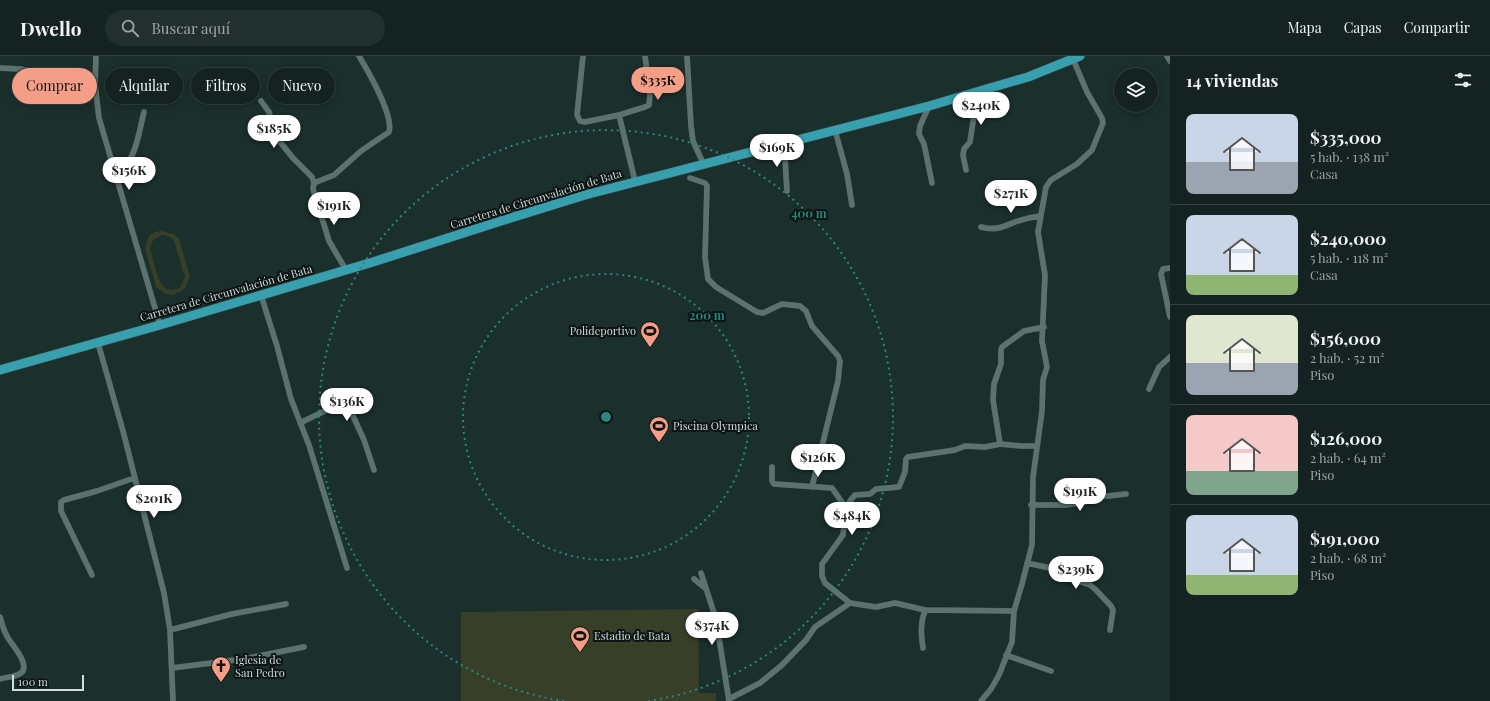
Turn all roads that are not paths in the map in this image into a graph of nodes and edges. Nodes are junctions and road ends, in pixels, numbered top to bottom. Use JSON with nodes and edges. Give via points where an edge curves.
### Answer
{"nodes":[{"id":1,"x":96,"y":56,"type":"edge"},
{"id":2,"x":359,"y":56,"type":"edge"},
{"id":3,"x":583,"y":56,"type":"edge"},
{"id":4,"x":645,"y":56,"type":"edge"},
{"id":5,"x":687,"y":56,"type":"edge"},
{"id":6,"x":1167,"y":56,"type":"edge"},
{"id":7,"x":1077,"y":58,"type":"edge"},
{"id":8,"x":1170,"y":61,"type":"edge"},
{"id":9,"x":0,"y":68,"type":"edge"},
{"id":10,"x":12,"y":69,"type":"edge"},
{"id":11,"x":990,"y":88,"type":"junction"},
{"id":12,"x":261,"y":101,"type":"dead end"},
{"id":13,"x":929,"y":106,"type":"junction"},
{"id":14,"x":144,"y":112,"type":"dead end"},
{"id":15,"x":619,"y":115,"type":"junction"},
{"id":16,"x":835,"y":130,"type":"junction"},
{"id":17,"x":784,"y":144,"type":"junction"},
{"id":18,"x":112,"y":165,"type":"junction"},
{"id":19,"x":704,"y":165,"type":"junction"},
{"id":20,"x":966,"y":170,"type":"dead end"},
{"id":21,"x":690,"y":178,"type":"dead end"},
{"id":22,"x":636,"y":181,"type":"junction"},
{"id":23,"x":314,"y":183,"type":"junction"},
{"id":24,"x":932,"y":183,"type":"dead end"},
{"id":25,"x":787,"y":191,"type":"dead end"},
{"id":26,"x":852,"y":205,"type":"dead end"},
{"id":27,"x":1040,"y":216,"type":"junction"},
{"id":28,"x":981,"y":227,"type":"dead end"},
{"id":29,"x":1170,"y":268,"type":"edge"},
{"id":30,"x":346,"y":270,"type":"junction"},
{"id":31,"x":261,"y":295,"type":"junction"},
{"id":32,"x":1170,"y":317,"type":"edge"},
{"id":33,"x":160,"y":325,"type":"junction"},
{"id":34,"x":1044,"y":327,"type":"junction"},
{"id":35,"x":98,"y":343,"type":"junction"},
{"id":36,"x":1170,"y":357,"type":"edge"},
{"id":37,"x":0,"y":370,"type":"edge"},
{"id":38,"x":1149,"y":389,"type":"dead end"},
{"id":39,"x":300,"y":424,"type":"junction"},
{"id":40,"x":1000,"y":444,"type":"junction"},
{"id":41,"x":1037,"y":446,"type":"junction"},
{"id":42,"x":772,"y":467,"type":"dead end"},
{"id":43,"x":374,"y":470,"type":"dead end"},
{"id":44,"x":134,"y":478,"type":"junction"},
{"id":45,"x":812,"y":487,"type":"junction"},
{"id":46,"x":1126,"y":494,"type":"dead end"},
{"id":47,"x":1031,"y":505,"type":"junction"},
{"id":48,"x":846,"y":508,"type":"junction"},
{"id":49,"x":1027,"y":563,"type":"junction"},
{"id":50,"x":347,"y":568,"type":"dead end"},
{"id":51,"x":701,"y":573,"type":"dead end"},
{"id":52,"x":92,"y":575,"type":"dead end"},
{"id":53,"x":694,"y":579,"type":"dead end"},
{"id":54,"x":705,"y":588,"type":"junction"},
{"id":55,"x":286,"y":604,"type":"dead end"},
{"id":56,"x":850,"y":604,"type":"junction"},
{"id":57,"x":924,"y":610,"type":"junction"},
{"id":58,"x":1014,"y":611,"type":"junction"},
{"id":59,"x":0,"y":618,"type":"edge"},
{"id":60,"x":170,"y":630,"type":"junction"},
{"id":61,"x":1110,"y":630,"type":"dead end"},
{"id":62,"x":304,"y":647,"type":"dead end"},
{"id":63,"x":923,"y":648,"type":"dead end"},
{"id":64,"x":1006,"y":655,"type":"junction"},
{"id":65,"x":172,"y":668,"type":"junction"},
{"id":66,"x":1051,"y":671,"type":"dead end"},
{"id":67,"x":0,"y":679,"type":"edge"},
{"id":68,"x":729,"y":700,"type":"edge"},
{"id":69,"x":173,"y":701,"type":"edge"},
{"id":70,"x":981,"y":701,"type":"edge"}],
"edges":[{"from":1,"to":18,"type":"street","via":[[97,104]]},
{"from":2,"to":23,"type":"street","via":[[380,93],[390,125],[389,132],[361,151],[334,175]]},
{"from":3,"to":15,"type":"street","via":[[577,115],[580,121]]},
{"from":4,"to":15,"type":"street","via":[[649,105]]},
{"from":5,"to":19,"type":"street","via":[[690,126],[693,141]]},
{"from":6,"to":8,"type":"street"},
{"from":7,"to":11,"type":"main road","name":"Carretera de Circunvalación de Bata"},
{"from":7,"to":27,"type":"street","via":[[1087,92],[1102,118],[1102,127],[1095,145],[1086,157],[1048,183]]},
{"from":9,"to":10,"type":"street"},
{"from":11,"to":13,"type":"main road","name":"Carretera de Circunvalación de Bata"},
{"from":11,"to":20,"type":"street","via":[[990,99],[976,111],[970,142],[964,149]]},
{"from":12,"to":23,"type":"street","via":[[269,112],[276,136],[312,177]]},
{"from":13,"to":16,"type":"main road","name":"Carretera de Circunvalación de Bata"},
{"from":13,"to":24,"type":"street","via":[[919,134],[924,144]]},
{"from":14,"to":18,"type":"street","via":[[131,158],[126,162]]},
{"from":15,"to":22,"type":"street"},
{"from":16,"to":17,"type":"main road","name":"Carretera de Circunvalación de Bata"},
{"from":16,"to":26,"type":"street"},
{"from":17,"to":19,"type":"main road","name":"Carretera de Circunvalación de Bata"},
{"from":17,"to":25,"type":"street"},
{"from":18,"to":33,"type":"street"},
{"from":19,"to":22,"type":"main road","name":"Carretera de Circunvalación de Bata"},
{"from":21,"to":45,"type":"street","via":[[707,186],[705,257],[708,279],[716,287],[757,312],[762,313],[782,304],[803,308],[812,326],[840,361],[838,381]]},
{"from":22,"to":30,"type":"main road","name":"Carretera de Circunvalación de Bata","via":[[515,216]]},
{"from":23,"to":30,"type":"street","via":[[313,189],[329,241]]},
{"from":27,"to":28,"type":"street","via":[[1002,228]]},
{"from":27,"to":34,"type":"street","via":[[1038,232],[1045,275]]},
{"from":29,"to":32,"type":"street","via":[[1163,269],[1161,274]]},
{"from":30,"to":31,"type":"main road","name":"Carretera de Circunvalación de Bata"},
{"from":31,"to":33,"type":"main road","name":"Carretera de Circunvalación de Bata"},
{"from":31,"to":39,"type":"street"},
{"from":33,"to":35,"type":"main road","name":"Carretera de Circunvalación de Bata"},
{"from":34,"to":40,"type":"street","via":[[1024,331],[1000,350],[1001,364],[994,384],[993,400]]},
{"from":34,"to":41,"type":"street","via":[[1042,341],[1047,367],[1042,386],[1042,411]]},
{"from":35,"to":37,"type":"main road","name":"Carretera de Circunvalación de Bata"},
{"from":35,"to":44,"type":"street"},
{"from":36,"to":38,"type":"street","via":[[1159,367]]},
{"from":39,"to":43,"type":"street","via":[[347,402]]},
{"from":39,"to":50,"type":"street","via":[[309,445]]},
{"from":40,"to":41,"type":"street"},
{"from":40,"to":48,"type":"street","via":[[985,447],[966,446],[908,457],[898,487],[876,488],[870,494],[855,495]]},
{"from":41,"to":47,"type":"street"},
{"from":42,"to":45,"type":"street","via":[[774,484]]},
{"from":44,"to":52,"type":"street","via":[[61,502],[61,511]]},
{"from":44,"to":60,"type":"street","via":[[164,593]]},
{"from":45,"to":48,"type":"street","via":[[834,489]]},
{"from":46,"to":47,"type":"street","via":[[1089,498],[1085,502],[1066,505]]},
{"from":47,"to":49,"type":"street","via":[[1032,545]]},
{"from":48,"to":56,"type":"street","via":[[843,535],[822,564],[821,570],[825,583]]},
{"from":49,"to":58,"type":"street"},
{"from":49,"to":61,"type":"street","via":[[1050,568],[1068,578],[1090,585],[1113,610]]},
{"from":51,"to":54,"type":"street"},
{"from":53,"to":54,"type":"street"},
{"from":54,"to":68,"type":"street","via":[[716,618]]},
{"from":55,"to":60,"type":"street","via":[[232,614]]},
{"from":56,"to":57,"type":"street","via":[[876,607],[895,604]]},
{"from":56,"to":68,"type":"street","via":[[815,627],[782,665],[760,683]]},
{"from":57,"to":58,"type":"street"},
{"from":57,"to":63,"type":"street","via":[[920,628]]},
{"from":58,"to":64,"type":"street","via":[[1012,639]]},
{"from":59,"to":67,"type":"street","via":[[8,638],[20,655],[23,667],[21,673]]},
{"from":60,"to":65,"type":"street"},
{"from":62,"to":65,"type":"street","via":[[243,659]]},
{"from":64,"to":66,"type":"street"},
{"from":64,"to":70,"type":"street","via":[[996,680]]},
{"from":65,"to":69,"type":"street"}]}
